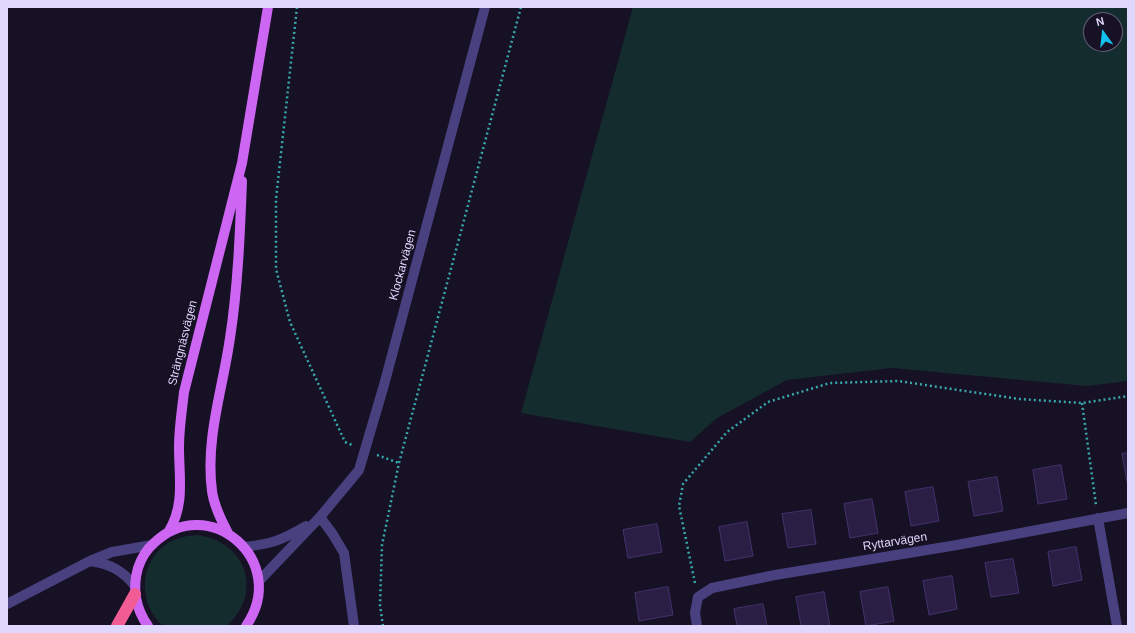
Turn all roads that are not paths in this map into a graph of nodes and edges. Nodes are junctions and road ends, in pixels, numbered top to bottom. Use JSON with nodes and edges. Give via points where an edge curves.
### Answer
{"nodes":[{"id":1,"x":268,"y":7,"type":"edge"},
{"id":2,"x":485,"y":7,"type":"edge"},
{"id":3,"x":242,"y":163,"type":"junction"},
{"id":4,"x":1128,"y":513,"type":"edge"},
{"id":5,"x":320,"y":517,"type":"junction"},
{"id":6,"x":1098,"y":518,"type":"junction"},
{"id":7,"x":169,"y":531,"type":"junction"},
{"id":8,"x":228,"y":533,"type":"junction"},
{"id":9,"x":152,"y":545,"type":"junction"},
{"id":10,"x":244,"y":547,"type":"junction"},
{"id":11,"x":90,"y":560,"type":"junction"},
{"id":12,"x":259,"y":580,"type":"junction"},
{"id":13,"x":135,"y":590,"type":"junction"},
{"id":14,"x":7,"y":604,"type":"edge"},
{"id":15,"x":117,"y":626,"type":"edge"},
{"id":16,"x":148,"y":626,"type":"edge"},
{"id":17,"x":246,"y":626,"type":"edge"},
{"id":18,"x":354,"y":626,"type":"edge"},
{"id":19,"x":697,"y":626,"type":"edge"},
{"id":20,"x":1116,"y":626,"type":"edge"}],
"edges":[{"from":1,"to":3,"type":"main road","name":"Strängnäsvägen"},
{"from":2,"to":5,"type":"street","name":"Klockarvägen","via":[[359,470]]},
{"from":3,"to":7,"type":"main road","name":"Strängnäsvägen","via":[[184,392],[179,446],[180,502],[178,513]]},
{"from":3,"to":8,"type":"main road","name":"Strängnäsvägen","via":[[236,294],[213,434],[211,467],[216,509]]},
{"from":4,"to":6,"type":"street","name":"Ryttarvägen"},
{"from":5,"to":10,"type":"street","name":"Klockarvägen","via":[[287,538],[274,543]]},
{"from":5,"to":12,"type":"street","name":"Klockarvägen"},
{"from":5,"to":18,"type":"street","via":[[344,553]]},
{"from":6,"to":19,"type":"street","name":"Ryttarvägen","via":[[712,588],[698,597],[695,613]]},
{"from":6,"to":20,"type":"street"},
{"from":7,"to":8,"type":"main road","via":[[192,525],[216,528]]},
{"from":7,"to":9,"type":"main road"},
{"from":8,"to":10,"type":"main road"},
{"from":9,"to":11,"type":"street","via":[[112,552]]},
{"from":9,"to":13,"type":"main road","via":[[139,564]]},
{"from":10,"to":12,"type":"main road","via":[[254,563]]},
{"from":11,"to":13,"type":"street","via":[[121,571]]},
{"from":11,"to":14,"type":"street"},
{"from":12,"to":17,"type":"main road","via":[[258,601]]},
{"from":13,"to":15,"type":"highway"},
{"from":13,"to":16,"type":"main road","via":[[142,618]]}]}
